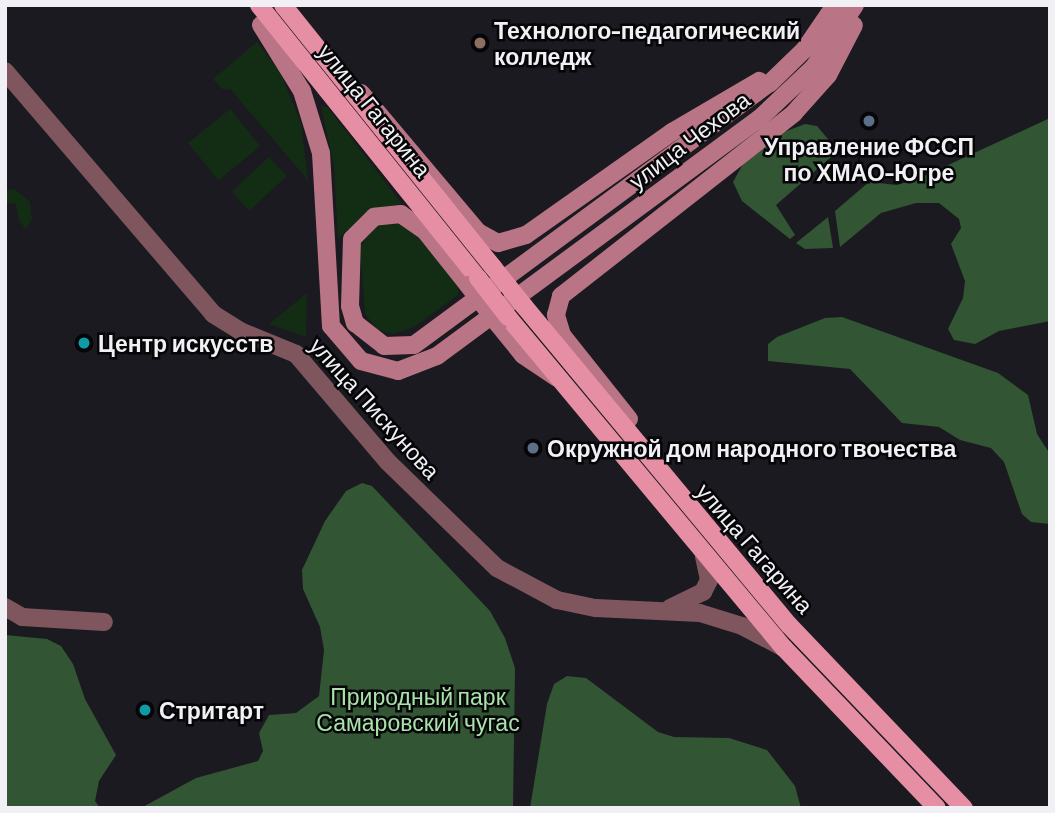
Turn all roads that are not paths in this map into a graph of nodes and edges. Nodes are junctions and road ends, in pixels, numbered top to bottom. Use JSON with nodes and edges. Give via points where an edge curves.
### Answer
{"nodes":[{"id":1,"x":247,"y":5,"type":"edge"},
{"id":2,"x":259,"y":5,"type":"edge"},
{"id":3,"x":283,"y":5,"type":"edge"},
{"id":4,"x":835,"y":5,"type":"edge"},
{"id":5,"x":855,"y":5,"type":"edge"},
{"id":6,"x":862,"y":5,"type":"edge"},
{"id":7,"x":261,"y":25,"type":"junction"},
{"id":8,"x":805,"y":49,"type":"junction"},
{"id":9,"x":338,"y":72,"type":"junction"},
{"id":10,"x":6,"y":73,"type":"edge"},
{"id":11,"x":323,"y":84,"type":"junction"},
{"id":12,"x":416,"y":170,"type":"junction"},
{"id":13,"x":455,"y":204,"type":"junction"},
{"id":14,"x":472,"y":277,"type":"junction"},
{"id":15,"x":526,"y":298,"type":"junction"},
{"id":16,"x":658,"y":472,"type":"junction"},
{"id":17,"x":704,"y":556,"type":"junction"},
{"id":18,"x":5,"y":607,"type":"edge"},
{"id":19,"x":667,"y":609,"type":"junction"},
{"id":20,"x":104,"y":622,"type":"dead end"},
{"id":21,"x":784,"y":648,"type":"junction"},
{"id":22,"x":937,"y":808,"type":"edge"},
{"id":23,"x":964,"y":808,"type":"edge"}],
"edges":[{"from":1,"to":7,"type":"main road"},
{"from":2,"to":11,"type":"main road","name":"улица Гагарина"},
{"from":3,"to":9,"type":"main road","name":"улица Гагарина"},
{"from":4,"to":8,"type":"main road","name":"улица Чехова"},
{"from":5,"to":15,"type":"main road","name":"улица Чехова","via":[[827,51],[780,101]]},
{"from":6,"to":16,"type":"main road","via":[[840,57],[794,113],[577,281],[557,304],[556,320],[562,335],[635,427]]},
{"from":7,"to":11,"type":"main road"},
{"from":7,"to":15,"type":"main road","name":"улица Чехова","via":[[302,91],[318,140],[326,188],[328,316],[350,353],[384,369],[410,369]]},
{"from":8,"to":13,"type":"main road","via":[[672,132],[519,239],[498,243],[486,239]]},
{"from":8,"to":14,"type":"main road","name":"улица Чехова","via":[[755,95],[424,340],[403,348],[377,343],[360,331],[352,315],[352,239],[365,222],[384,214],[401,215],[425,231]]},
{"from":9,"to":12,"type":"main road","name":"улица Гагарина"},
{"from":9,"to":13,"type":"main road","via":[[379,111]]},
{"from":10,"to":19,"type":"street","name":"улица Пискунова","via":[[213,314],[240,331],[296,354],[387,462],[482,556],[514,579],[557,600],[596,608]]},
{"from":11,"to":14,"type":"main road","name":"улица Гагарина"},
{"from":12,"to":13,"type":"main road"},
{"from":12,"to":15,"type":"main road","name":"улица Гагарина","bridge":true,"via":[[493,267]]},
{"from":14,"to":17,"type":"main road","name":"улица Гагарина","bridge":true,"via":[[503,320]]},
{"from":15,"to":16,"type":"main road","name":"улица Гагарина"},
{"from":16,"to":23,"type":"main road","name":"улица Гагарина","via":[[846,689]]},
{"from":17,"to":19,"type":"street","name":"улица Пискунова","via":[[709,580],[703,592]]},
{"from":17,"to":21,"type":"main road","name":"улица Гагарина"},
{"from":18,"to":20,"type":"street","via":[[22,617]]},
{"from":19,"to":21,"type":"street","name":"улица Пискунова","via":[[732,622]]},
{"from":21,"to":22,"type":"main road","name":"улица Гагарина"}]}
